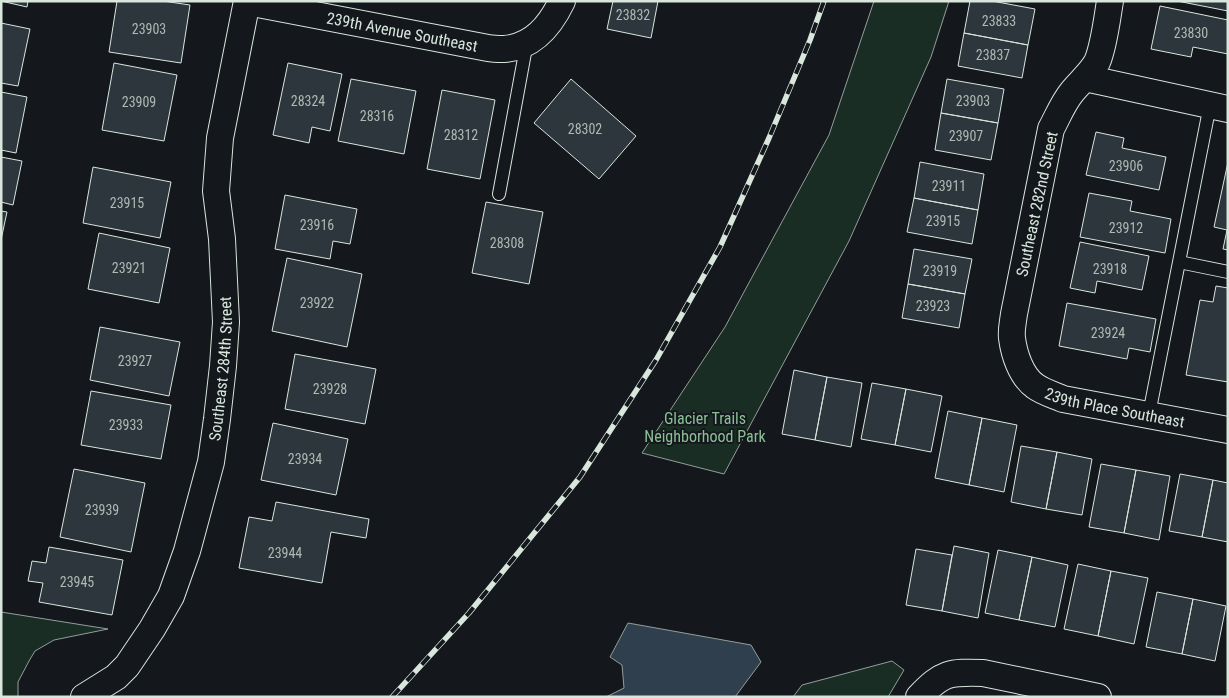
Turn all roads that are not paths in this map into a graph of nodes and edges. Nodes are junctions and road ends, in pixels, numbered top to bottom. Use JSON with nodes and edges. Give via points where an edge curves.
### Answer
{"nodes":[{"id":1,"x":562,"y":1,"type":"edge"},
{"id":2,"x":1110,"y":1,"type":"edge"},
{"id":3,"x":247,"y":2,"type":"edge"},
{"id":4,"x":527,"y":42,"type":"junction"},
{"id":5,"x":1084,"y":78,"type":"junction"},
{"id":6,"x":1219,"y":107,"type":"edge"},
{"id":7,"x":500,"y":194,"type":"dead end"},
{"id":8,"x":1179,"y":262,"type":"junction"},
{"id":9,"x":1228,"y":272,"type":"edge"},
{"id":10,"x":1017,"y":360,"type":"joint"},
{"id":11,"x":1149,"y":414,"type":"junction"},
{"id":12,"x":1228,"y":430,"type":"edge"},
{"id":13,"x":926,"y":690,"type":"edge"},
{"id":14,"x":84,"y":697,"type":"edge"},
{"id":15,"x":1098,"y":697,"type":"edge"}],
"edges":[{"from":1,"to":4,"type":"street","via":[[547,26]]},
{"from":2,"to":5,"type":"street","name":"Southeast 282nd Street","via":[[1097,61]]},
{"from":3,"to":4,"type":"street","name":"239th Avenue Southeast","via":[[488,48],[505,49]]},
{"from":3,"to":14,"type":"street","name":"Southeast 284th Street","via":[[220,138],[216,191],[226,322],[211,462],[171,596],[127,666]]},
{"from":4,"to":7,"type":"lane"},
{"from":5,"to":6,"type":"street"},
{"from":5,"to":10,"type":"street","name":"Southeast 282nd Street","via":[[1072,91],[1051,129],[1014,314],[1012,337]]},
{"from":6,"to":8,"type":"lane"},
{"from":8,"to":9,"type":"lane"},
{"from":8,"to":11,"type":"lane"},
{"from":10,"to":11,"type":"street","name":"239th Place Southeast","via":[[1023,374],[1048,393],[1077,402]]},
{"from":11,"to":12,"type":"street","name":"239th Place Southeast"},
{"from":13,"to":15,"type":"street","via":[[949,674],[983,673]]}]}
